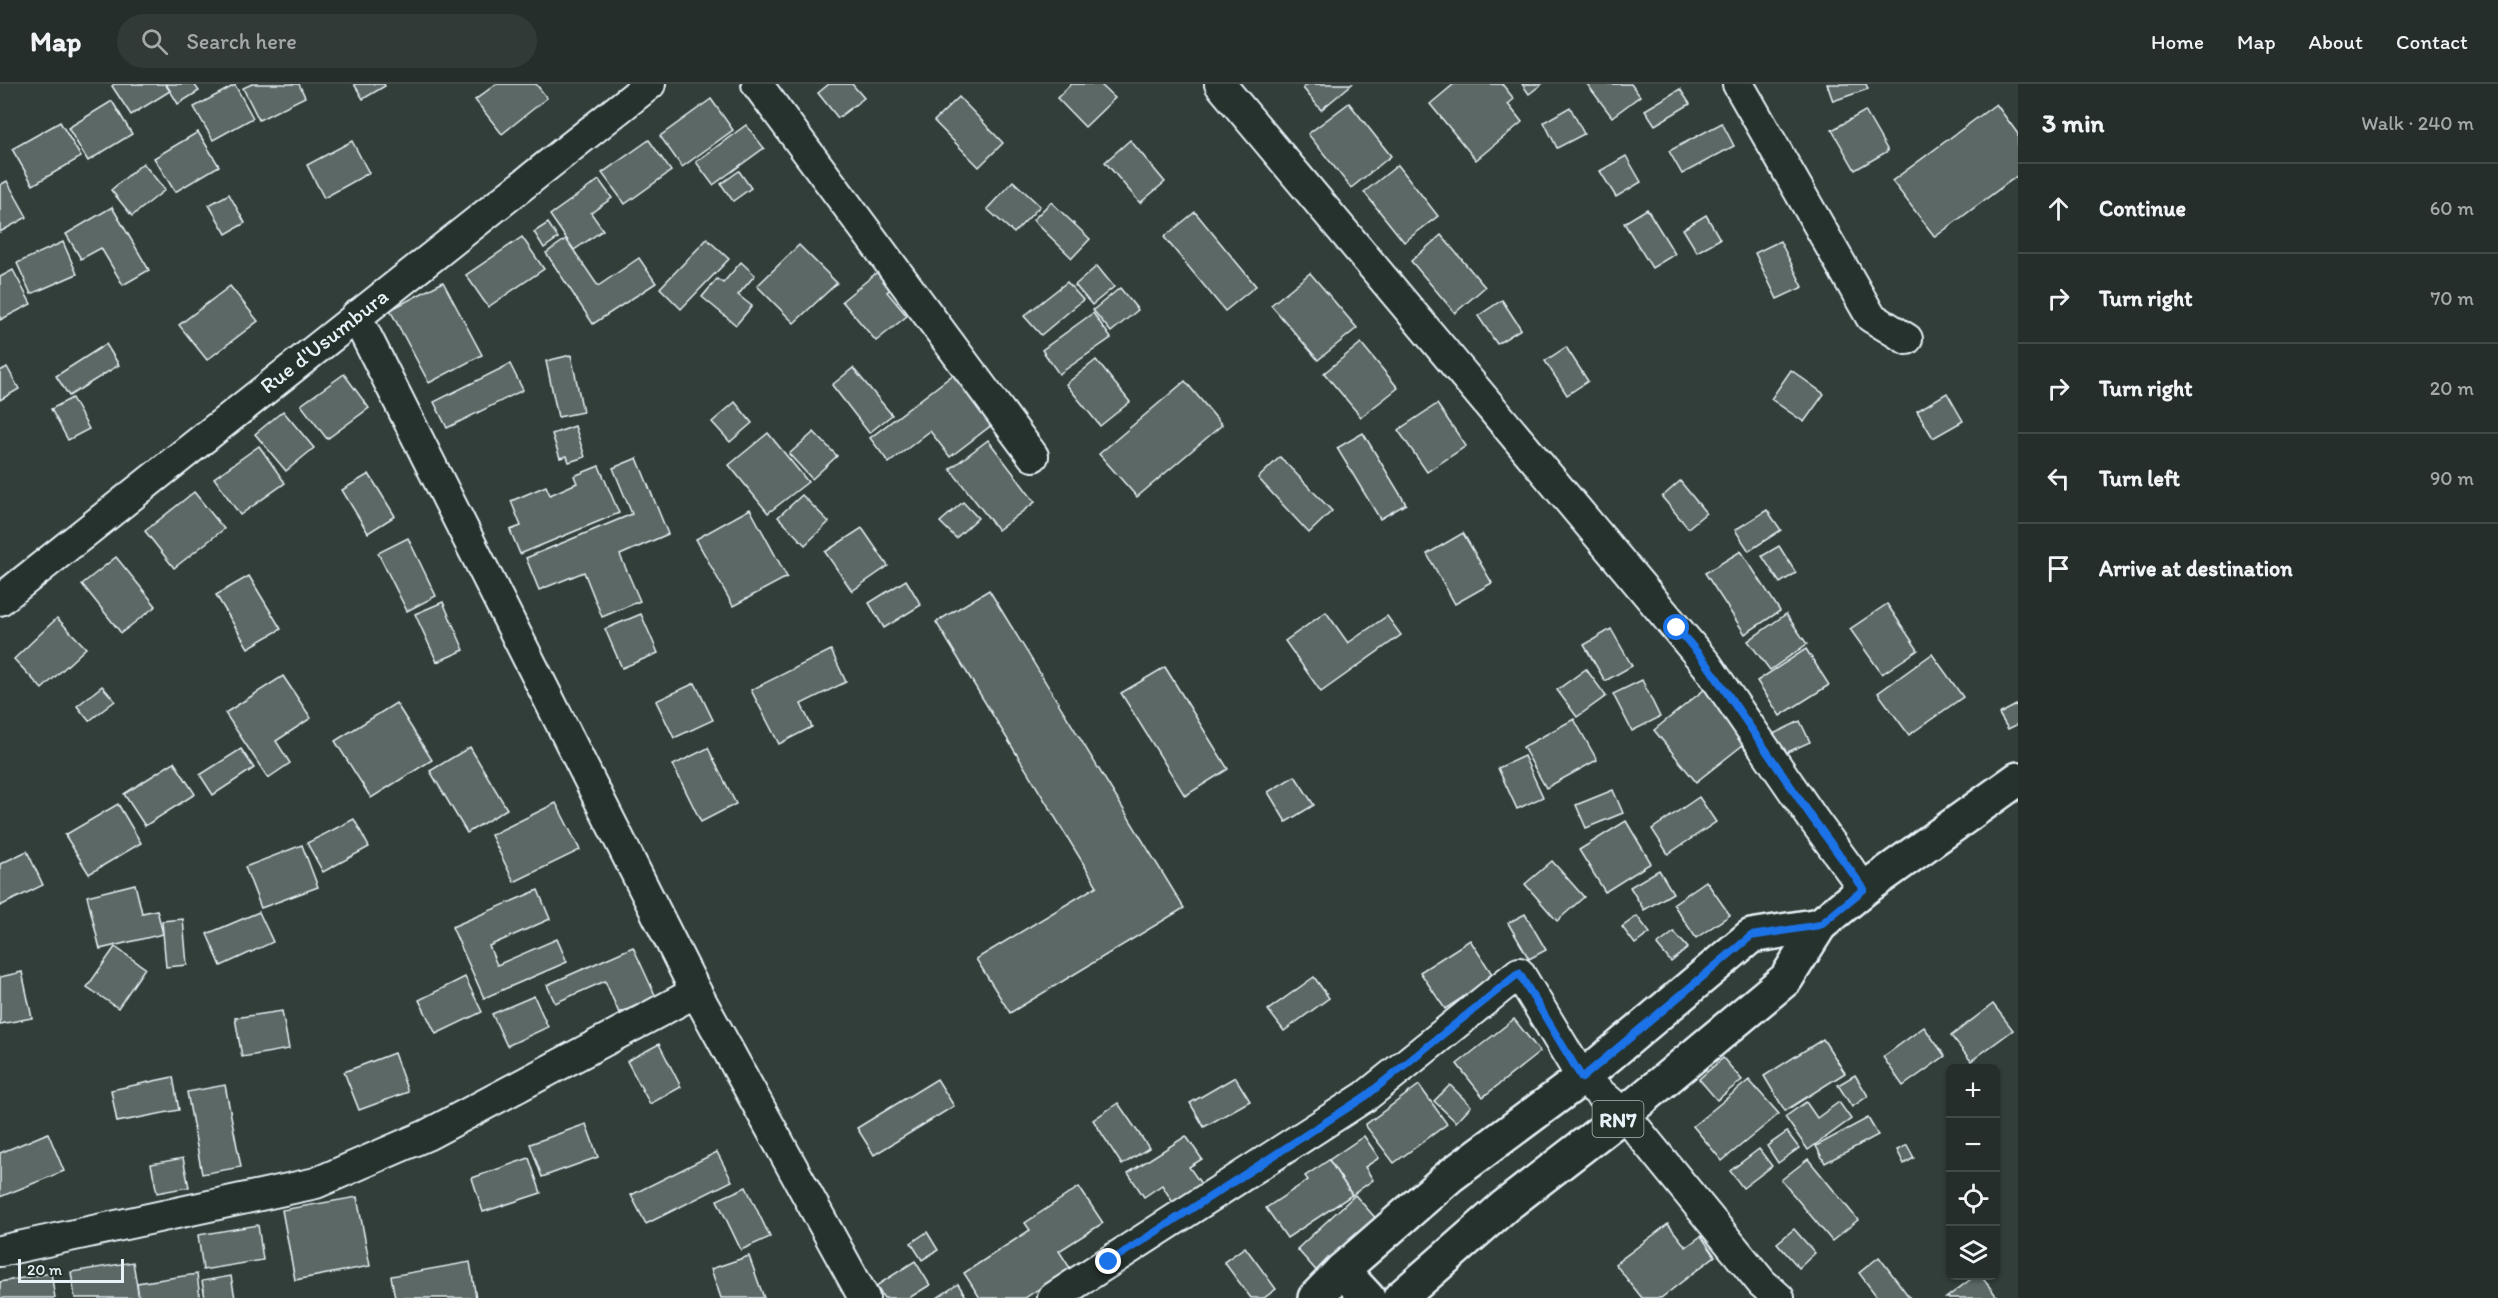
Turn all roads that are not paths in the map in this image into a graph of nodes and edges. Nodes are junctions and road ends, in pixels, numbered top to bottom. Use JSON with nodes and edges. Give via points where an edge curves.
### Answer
{"nodes":[{"id":1,"x":650,"y":84,"type":"edge"},
{"id":2,"x":757,"y":84,"type":"edge"},
{"id":3,"x":1220,"y":84,"type":"edge"},
{"id":4,"x":1738,"y":84,"type":"edge"},
{"id":5,"x":356,"y":316,"type":"junction"},
{"id":6,"x":1907,"y":339,"type":"dead end"},
{"id":7,"x":1033,"y":456,"type":"dead end"},
{"id":8,"x":0,"y":600,"type":"edge"},
{"id":9,"x":2018,"y":779,"type":"edge"},
{"id":10,"x":1864,"y":889,"type":"junction"},
{"id":11,"x":1820,"y":925,"type":"junction"},
{"id":12,"x":696,"y":992,"type":"junction"},
{"id":13,"x":1582,"y":1078,"type":"junction"},
{"id":14,"x":1624,"y":1114,"type":"junction"},
{"id":15,"x":0,"y":1251,"type":"edge"},
{"id":16,"x":1342,"y":1270,"type":"junction"},
{"id":17,"x":864,"y":1298,"type":"edge"},
{"id":18,"x":1053,"y":1298,"type":"edge"},
{"id":19,"x":1315,"y":1298,"type":"edge"},
{"id":20,"x":1368,"y":1298,"type":"edge"},
{"id":21,"x":1400,"y":1298,"type":"edge"},
{"id":22,"x":1779,"y":1298,"type":"edge"}],
"edges":[{"from":1,"to":5,"type":"street","name":"Rue d'Usumbura"},
{"from":2,"to":7,"type":"street"},
{"from":3,"to":10,"type":"street","via":[[1707,664]]},
{"from":4,"to":6,"type":"street","via":[[1871,317]]},
{"from":5,"to":8,"type":"street","name":"Rue d'Usumbura"},
{"from":5,"to":12,"type":"street"},
{"from":9,"to":10,"type":"main road","number":"RN7"},
{"from":10,"to":11,"type":"main road","number":"RN7"},
{"from":11,"to":13,"type":"main road","number":"RN7","via":[[1751,936]]},
{"from":11,"to":14,"type":"main road","number":"RN7","via":[[1786,980]]},
{"from":12,"to":15,"type":"street","via":[[427,1135],[316,1182]]},
{"from":12,"to":17,"type":"street"},
{"from":13,"to":14,"type":"street"},
{"from":13,"to":16,"type":"main road","number":"RN7","via":[[1450,1176]]},
{"from":13,"to":18,"type":"street","via":[[1519,973],[1366,1096]]},
{"from":14,"to":21,"type":"main road","number":"RN7","via":[[1504,1206]]},
{"from":14,"to":22,"type":"street","via":[[1762,1283]]},
{"from":16,"to":19,"type":"main road","number":"RN7"},
{"from":16,"to":20,"type":"main road"}]}
